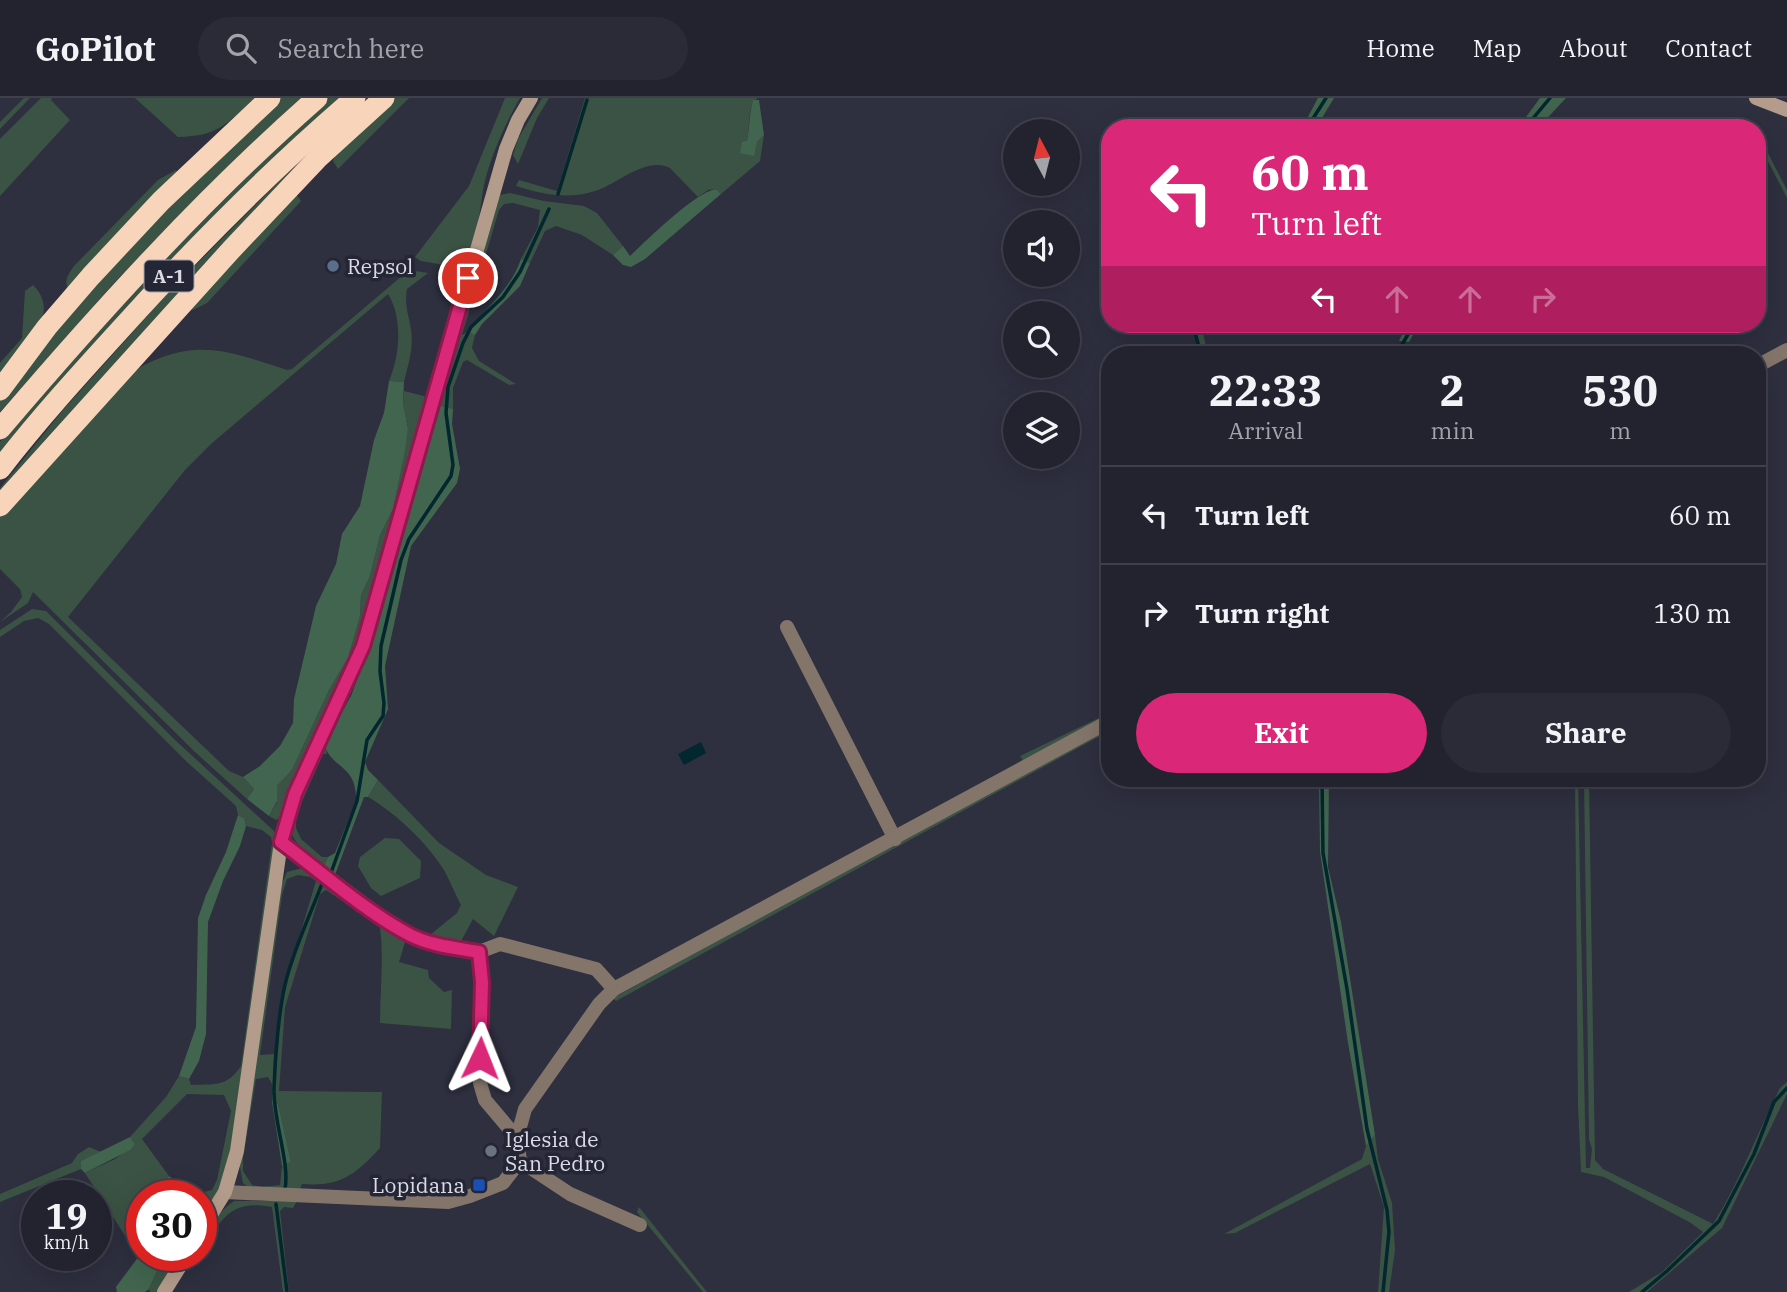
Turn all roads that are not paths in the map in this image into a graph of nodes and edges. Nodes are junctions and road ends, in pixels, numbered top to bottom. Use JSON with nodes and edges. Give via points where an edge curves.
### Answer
{"nodes":[{"id":1,"x":270,"y":98,"type":"edge"},
{"id":2,"x":317,"y":98,"type":"edge"},
{"id":3,"x":355,"y":98,"type":"edge"},
{"id":4,"x":384,"y":98,"type":"edge"},
{"id":5,"x":531,"y":98,"type":"edge"},
{"id":6,"x":1756,"y":98,"type":"edge"},
{"id":7,"x":1787,"y":110,"type":"edge"},
{"id":8,"x":1787,"y":350,"type":"edge"},
{"id":9,"x":1766,"y":361,"type":"edge"},
{"id":10,"x":0,"y":390,"type":"edge"},
{"id":11,"x":0,"y":429,"type":"edge"},
{"id":12,"x":0,"y":469,"type":"edge"},
{"id":13,"x":0,"y":506,"type":"edge"},
{"id":14,"x":786,"y":627,"type":"dead end"},
{"id":15,"x":1101,"y":726,"type":"edge"},
{"id":16,"x":895,"y":839,"type":"junction"},
{"id":17,"x":281,"y":842,"type":"junction"},
{"id":18,"x":479,"y":952,"type":"junction"},
{"id":19,"x":614,"y":989,"type":"junction"},
{"id":20,"x":517,"y":1138,"type":"junction"},
{"id":21,"x":520,"y":1161,"type":"junction"},
{"id":22,"x":225,"y":1192,"type":"junction"},
{"id":23,"x":217,"y":1205,"type":"edge"},
{"id":24,"x":640,"y":1224,"type":"dead end"},
{"id":25,"x":177,"y":1271,"type":"edge"},
{"id":26,"x":164,"y":1292,"type":"edge"}],
"edges":[{"from":1,"to":10,"type":"highway","via":[[162,201],[92,276]]},
{"from":2,"to":11,"type":"highway","number":"A-1","via":[[156,254]]},
{"from":3,"to":12,"type":"highway","number":"A-1","via":[[167,278]]},
{"from":4,"to":13,"type":"highway","via":[[318,158]]},
{"from":5,"to":17,"type":"street","via":[[506,149],[363,646],[295,794]]},
{"from":6,"to":7,"type":"street"},
{"from":8,"to":9,"type":"street"},
{"from":14,"to":16,"type":"street"},
{"from":15,"to":16,"type":"street"},
{"from":16,"to":19,"type":"street"},
{"from":17,"to":18,"type":"street","via":[[411,935]]},
{"from":17,"to":22,"type":"street","via":[[240,1131]]},
{"from":18,"to":19,"type":"street","via":[[500,944],[596,969]]},
{"from":18,"to":20,"type":"street","via":[[480,1083],[485,1100]]},
{"from":19,"to":20,"type":"street","via":[[525,1109]]},
{"from":20,"to":21,"type":"street"},
{"from":21,"to":22,"type":"street","via":[[503,1182],[448,1202]]},
{"from":21,"to":24,"type":"street","via":[[570,1194]]},
{"from":22,"to":23,"type":"street"},
{"from":25,"to":26,"type":"street"}]}
